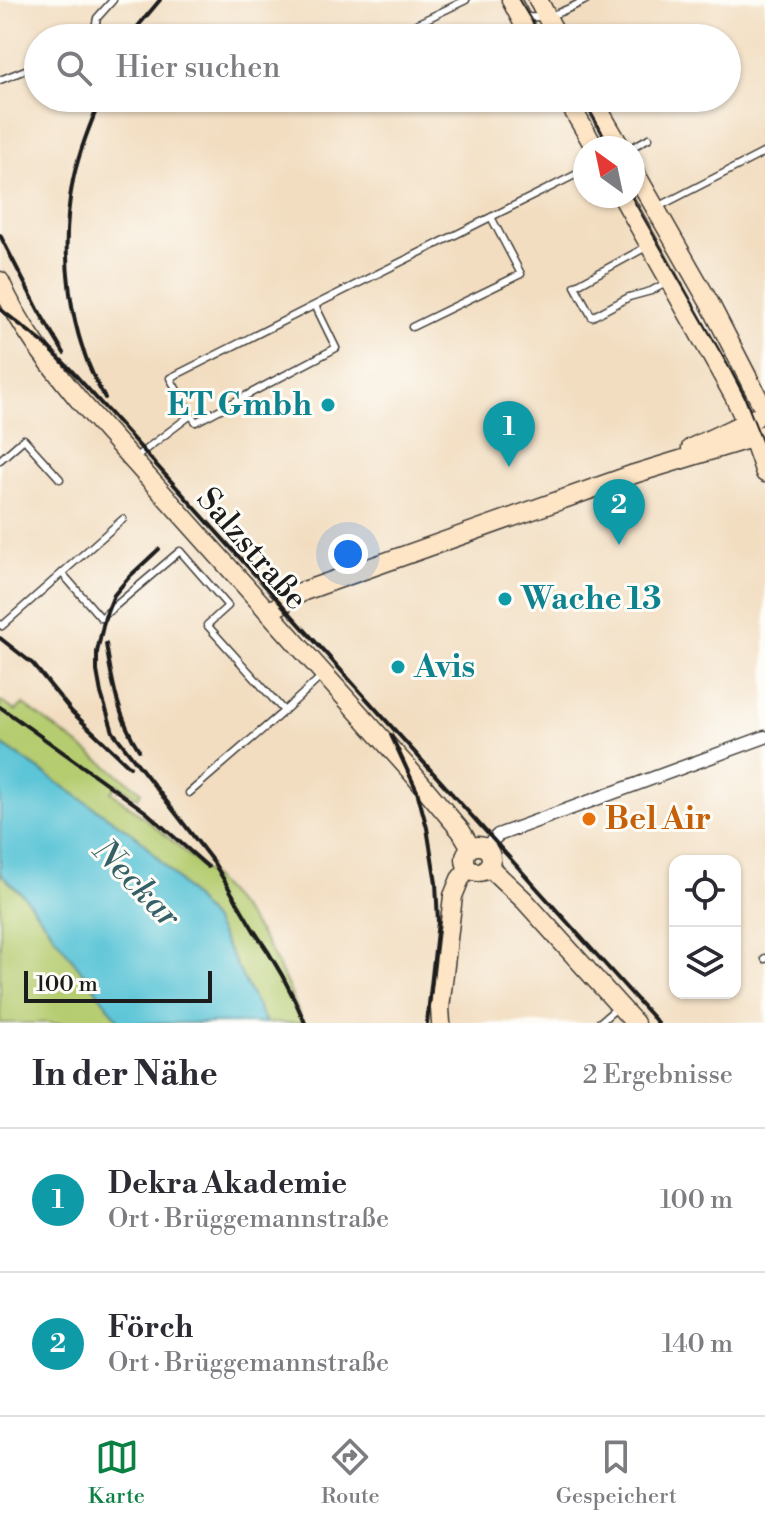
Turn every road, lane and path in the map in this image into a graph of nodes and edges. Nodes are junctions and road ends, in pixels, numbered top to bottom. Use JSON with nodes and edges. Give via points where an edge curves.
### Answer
{"nodes":[{"id":1,"x":113,"y":0,"type":"edge"},
{"id":2,"x":466,"y":0,"type":"edge"},
{"id":3,"x":511,"y":0,"type":"edge"},
{"id":4,"x":586,"y":0,"type":"edge"},
{"id":5,"x":569,"y":4,"type":"edge"},
{"id":6,"x":542,"y":8,"type":"edge"},
{"id":7,"x":96,"y":24,"type":"edge"},
{"id":8,"x":416,"y":24,"type":"edge"},
{"id":9,"x":524,"y":24,"type":"edge"},
{"id":10,"x":528,"y":24,"type":"edge"},
{"id":11,"x":24,"y":71,"type":"edge"},
{"id":12,"x":0,"y":80,"type":"edge"},
{"id":13,"x":574,"y":112,"type":"edge"},
{"id":14,"x":600,"y":112,"type":"edge"},
{"id":15,"x":588,"y":136,"type":"edge"},
{"id":16,"x":614,"y":136,"type":"edge"},
{"id":17,"x":649,"y":138,"type":"dead end"},
{"id":18,"x":645,"y":140,"type":"edge"},
{"id":19,"x":765,"y":152,"type":"edge"},
{"id":20,"x":573,"y":176,"type":"edge"},
{"id":21,"x":645,"y":189,"type":"edge"},
{"id":22,"x":628,"y":208,"type":"edge"},
{"id":23,"x":656,"y":208,"type":"junction"},
{"id":24,"x":491,"y":217,"type":"junction"},
{"id":25,"x":649,"y":246,"type":"junction"},
{"id":26,"x":0,"y":281,"type":"edge"},
{"id":27,"x":669,"y":281,"type":"junction"},
{"id":28,"x":315,"y":305,"type":"junction"},
{"id":29,"x":412,"y":327,"type":"dead end"},
{"id":30,"x":765,"y":412,"type":"edge"},
{"id":31,"x":191,"y":415,"type":"junction"},
{"id":32,"x":754,"y":432,"type":"edge"},
{"id":33,"x":0,"y":460,"type":"edge"},
{"id":34,"x":133,"y":460,"type":"junction"},
{"id":35,"x":765,"y":473,"type":"edge"},
{"id":36,"x":60,"y":479,"type":"dead end"},
{"id":37,"x":123,"y":519,"type":"dead end"},
{"id":38,"x":62,"y":573,"type":"junction"},
{"id":39,"x":268,"y":612,"type":"junction"},
{"id":40,"x":0,"y":624,"type":"edge"},
{"id":41,"x":324,"y":675,"type":"junction"},
{"id":42,"x":284,"y":711,"type":"junction"},
{"id":43,"x":765,"y":737,"type":"edge"},
{"id":44,"x":189,"y":793,"type":"dead end"},
{"id":45,"x":481,"y":854,"type":"junction"},
{"id":46,"x":619,"y":1006,"type":"junction"},
{"id":47,"x":441,"y":1023,"type":"edge"},
{"id":48,"x":599,"y":1023,"type":"edge"},
{"id":49,"x":635,"y":1023,"type":"edge"}],
"edges":[{"from":1,"to":7,"type":"lane"},
{"from":2,"to":8,"type":"lane"},
{"from":3,"to":9,"type":"street"},
{"from":4,"to":5,"type":"lane"},
{"from":5,"to":6,"type":"lane","via":[[559,14]]},
{"from":6,"to":10,"type":"lane","via":[[539,18],[529,17]]},
{"from":11,"to":12,"type":"lane"},
{"from":13,"to":15,"type":"street"},
{"from":14,"to":16,"type":"street"},
{"from":17,"to":18,"type":"lane"},
{"from":19,"to":23,"type":"lane"},
{"from":20,"to":24,"type":"lane"},
{"from":21,"to":23,"type":"street"},
{"from":22,"to":25,"type":"street"},
{"from":23,"to":30,"type":"street"},
{"from":24,"to":28,"type":"lane"},
{"from":24,"to":29,"type":"lane","via":[[521,274]]},
{"from":25,"to":27,"type":"street"},
{"from":25,"to":27,"type":"lane","via":[[575,286],[592,317]]},
{"from":26,"to":34,"type":"street","name":"Salzstraße","via":[[45,359]]},
{"from":27,"to":32,"type":"street"},
{"from":28,"to":31,"type":"lane","via":[[170,378]]},
{"from":28,"to":31,"type":"lane","via":[[336,348],[196,422]]},
{"from":30,"to":32,"type":"street"},
{"from":31,"to":34,"type":"lane"},
{"from":32,"to":35,"type":"street"},
{"from":32,"to":39,"type":"street","via":[[304,591]]},
{"from":33,"to":36,"type":"lane","via":[[24,439]]},
{"from":34,"to":39,"type":"street","name":"Salzstraße"},
{"from":37,"to":38,"type":"lane"},
{"from":38,"to":40,"type":"lane"},
{"from":38,"to":42,"type":"lane","via":[[101,618],[180,551],[228,606],[207,625]]},
{"from":39,"to":41,"type":"street","name":"Salzstraße"},
{"from":41,"to":42,"type":"lane"},
{"from":41,"to":45,"type":"street","name":"Salzstraße"},
{"from":42,"to":44,"type":"lane"},
{"from":43,"to":45,"type":"street","via":[[498,835]]},
{"from":45,"to":46,"type":"street","name":"Salzstraße"},
{"from":45,"to":47,"type":"street","via":[[482,871],[469,868],[453,896]]},
{"from":46,"to":48,"type":"lane"},
{"from":46,"to":49,"type":"street","name":"Salzstraße"}]}
